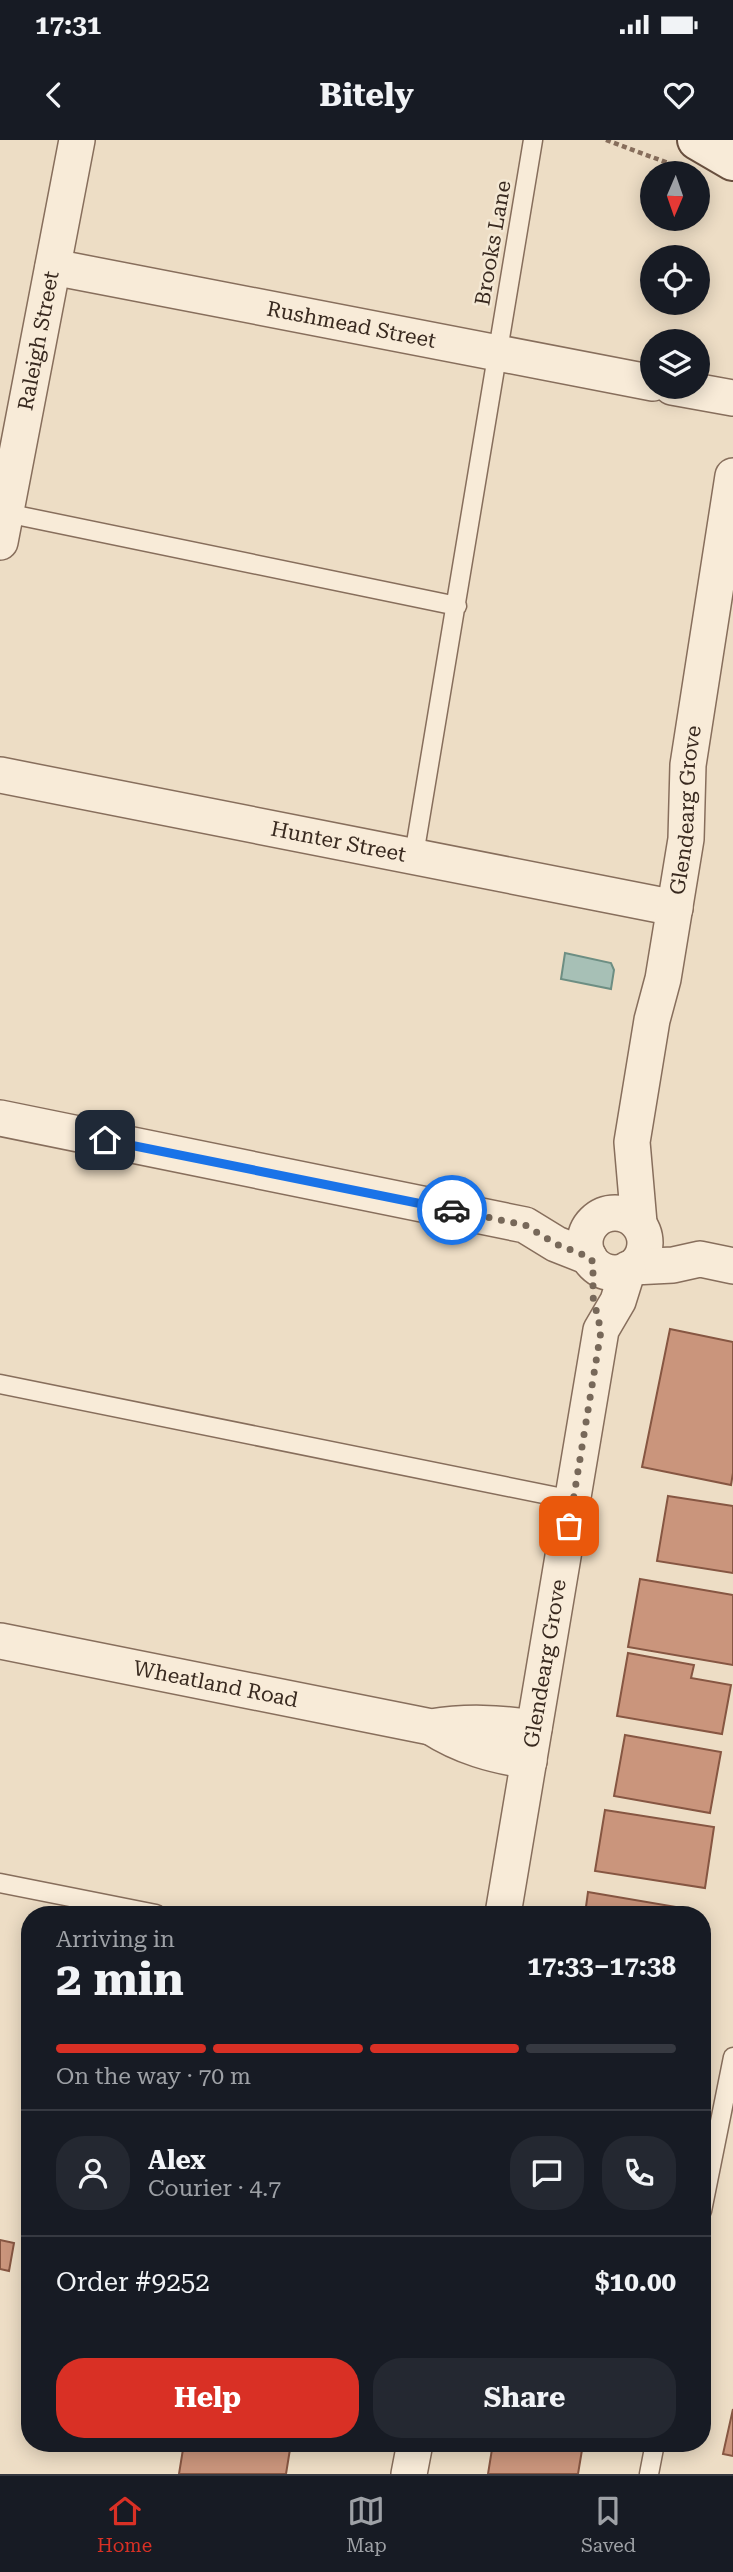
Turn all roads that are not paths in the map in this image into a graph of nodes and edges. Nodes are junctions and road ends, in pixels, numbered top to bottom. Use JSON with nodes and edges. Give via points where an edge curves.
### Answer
{"nodes":[{"id":1,"x":77,"y":140,"type":"edge"},
{"id":2,"x":533,"y":140,"type":"edge"},
{"id":3,"x":689,"y":153,"type":"edge"},
{"id":4,"x":733,"y":161,"type":"edge"},
{"id":5,"x":53,"y":267,"type":"junction"},
{"id":6,"x":498,"y":353,"type":"junction"},
{"id":7,"x":640,"y":380,"type":"edge"},
{"id":8,"x":710,"y":394,"type":"edge"},
{"id":9,"x":733,"y":398,"type":"edge"},
{"id":10,"x":733,"y":476,"type":"edge"},
{"id":11,"x":3,"y":528,"type":"edge"},
{"id":12,"x":457,"y":606,"type":"junction"},
{"id":13,"x":0,"y":775,"type":"edge"},
{"id":14,"x":414,"y":855,"type":"junction"},
{"id":15,"x":675,"y":908,"type":"junction"},
{"id":16,"x":0,"y":1118,"type":"edge"},
{"id":17,"x":632,"y":1142,"type":"junction"},
{"id":18,"x":596,"y":1220,"type":"junction"},
{"id":19,"x":525,"y":1225,"type":"junction"},
{"id":20,"x":640,"y":1226,"type":"junction"},
{"id":21,"x":591,"y":1260,"type":"junction"},
{"id":22,"x":716,"y":1262,"type":"edge"},
{"id":23,"x":630,"y":1268,"type":"junction"},
{"id":24,"x":601,"y":1331,"type":"junction"},
{"id":25,"x":0,"y":1384,"type":"edge"},
{"id":26,"x":573,"y":1500,"type":"junction"},
{"id":27,"x":0,"y":1641,"type":"edge"},
{"id":28,"x":531,"y":1745,"type":"junction"},
{"id":29,"x":0,"y":1883,"type":"edge"},
{"id":30,"x":116,"y":1906,"type":"edge"},
{"id":31,"x":504,"y":1906,"type":"edge"},
{"id":32,"x":733,"y":2057,"type":"edge"},
{"id":33,"x":711,"y":2166,"type":"edge"},
{"id":34,"x":414,"y":2452,"type":"edge"},
{"id":35,"x":653,"y":2452,"type":"edge"},
{"id":36,"x":410,"y":2474,"type":"edge"},
{"id":37,"x":649,"y":2474,"type":"edge"}],
"edges":[{"from":1,"to":5,"type":"street","name":"Raleigh Street"},
{"from":2,"to":6,"type":"lane","name":"Brooks Lane"},
{"from":3,"to":4,"type":"street"},
{"from":5,"to":6,"type":"street","name":"Rushmead Street"},
{"from":5,"to":11,"type":"street","name":"Raleigh Street"},
{"from":6,"to":7,"type":"street","name":"Rushmead Street"},
{"from":6,"to":12,"type":"lane","name":"Brooks Lane"},
{"from":8,"to":9,"type":"street"},
{"from":10,"to":15,"type":"street","name":"Glendearg Grove","via":[[688,765],[686,839]]},
{"from":11,"to":12,"type":"lane"},
{"from":12,"to":14,"type":"lane","name":"Brooks Lane"},
{"from":13,"to":14,"type":"street","name":"Hunter Street"},
{"from":14,"to":15,"type":"street","name":"Hunter Street"},
{"from":15,"to":17,"type":"street","name":"Glendearg Grove"},
{"from":16,"to":19,"type":"street"},
{"from":17,"to":18,"type":"street","name":"Glendearg Grove"},
{"from":17,"to":20,"type":"street","name":"Glendearg Grove"},
{"from":18,"to":19,"type":"street","via":[[555,1219]]},
{"from":18,"to":20,"type":"street","via":[[620,1213]]},
{"from":18,"to":21,"type":"street","via":[[586,1239]]},
{"from":19,"to":21,"type":"street"},
{"from":20,"to":22,"type":"street"},
{"from":20,"to":23,"type":"street","via":[[644,1250]]},
{"from":21,"to":23,"type":"street","via":[[610,1272]]},
{"from":21,"to":24,"type":"street","name":"Glendearg Grove"},
{"from":22,"to":23,"type":"street"},
{"from":23,"to":24,"type":"street","name":"Glendearg Grove"},
{"from":24,"to":26,"type":"street","name":"Glendearg Grove"},
{"from":25,"to":26,"type":"lane"},
{"from":26,"to":28,"type":"street","name":"Glendearg Grove"},
{"from":27,"to":28,"type":"street","name":"Wheatland Road","via":[[431,1727],[492,1755]]},
{"from":28,"to":31,"type":"street","name":"Glendearg Grove"},
{"from":29,"to":30,"type":"lane"},
{"from":32,"to":33,"type":"lane"},
{"from":34,"to":36,"type":"street"},
{"from":35,"to":37,"type":"lane"}]}
